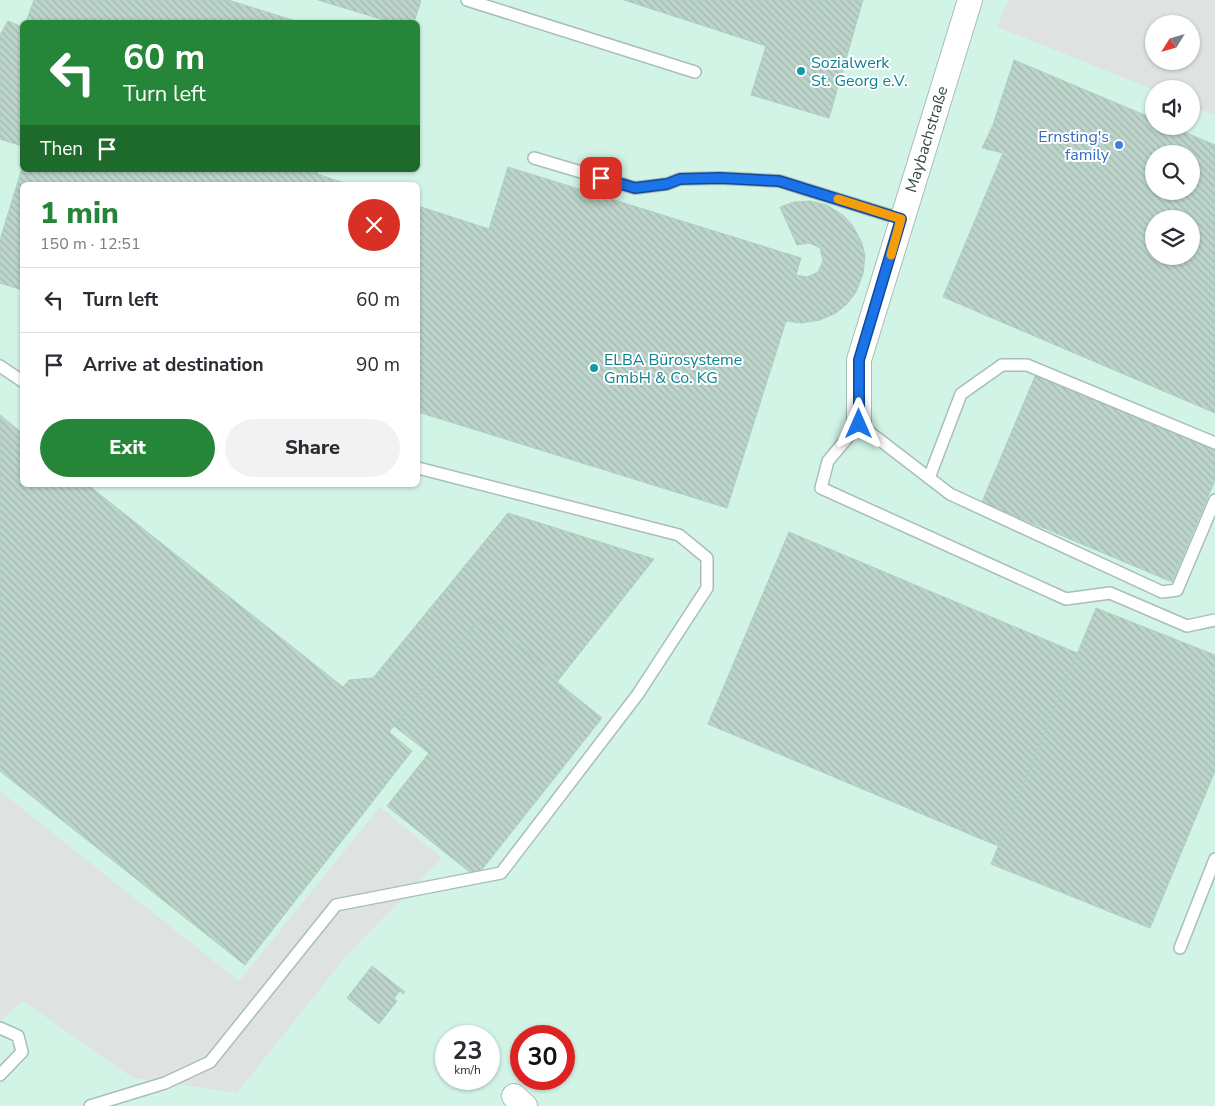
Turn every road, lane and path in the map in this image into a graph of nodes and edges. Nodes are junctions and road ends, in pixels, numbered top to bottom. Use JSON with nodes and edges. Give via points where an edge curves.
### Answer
{"nodes":[{"id":1,"x":467,"y":0,"type":"edge"},
{"id":2,"x":970,"y":0,"type":"edge"},
{"id":3,"x":695,"y":72,"type":"dead end"},
{"id":4,"x":534,"y":158,"type":"dead end"},
{"id":5,"x":901,"y":219,"type":"junction"},
{"id":6,"x":0,"y":366,"type":"edge"},
{"id":7,"x":20,"y":380,"type":"edge"},
{"id":8,"x":859,"y":424,"type":"junction"},
{"id":9,"x":1215,"y":443,"type":"edge"},
{"id":10,"x":420,"y":469,"type":"edge"},
{"id":11,"x":929,"y":478,"type":"junction"},
{"id":12,"x":1215,"y":500,"type":"edge"},
{"id":13,"x":1215,"y":620,"type":"edge"},
{"id":14,"x":1215,"y":859,"type":"edge"},
{"id":15,"x":1180,"y":948,"type":"dead end"},
{"id":16,"x":0,"y":1028,"type":"edge"},
{"id":17,"x":0,"y":1075,"type":"edge"},
{"id":18,"x":90,"y":1106,"type":"edge"}],
"edges":[{"from":1,"to":3,"type":"lane"},
{"from":2,"to":5,"type":"street","name":"Maybachstraße"},
{"from":4,"to":5,"type":"lane","via":[[635,188],[680,179],[779,181]]},
{"from":5,"to":8,"type":"street","name":"Maybachstraße","via":[[859,360]]},
{"from":6,"to":7,"type":"lane"},
{"from":8,"to":11,"type":"lane"},
{"from":8,"to":13,"type":"lane","via":[[828,461],[821,488],[1066,599],[1110,594],[1187,626]]},
{"from":9,"to":11,"type":"lane","via":[[1027,365],[1002,365],[961,394]]},
{"from":10,"to":18,"type":"lane","via":[[679,535],[707,558],[706,588],[638,694],[501,873],[336,905],[210,1062],[165,1083]]},
{"from":11,"to":12,"type":"lane","via":[[950,494],[1162,592],[1177,590]]},
{"from":14,"to":15,"type":"lane"},
{"from":16,"to":17,"type":"lane","via":[[18,1036],[22,1052]]}]}
